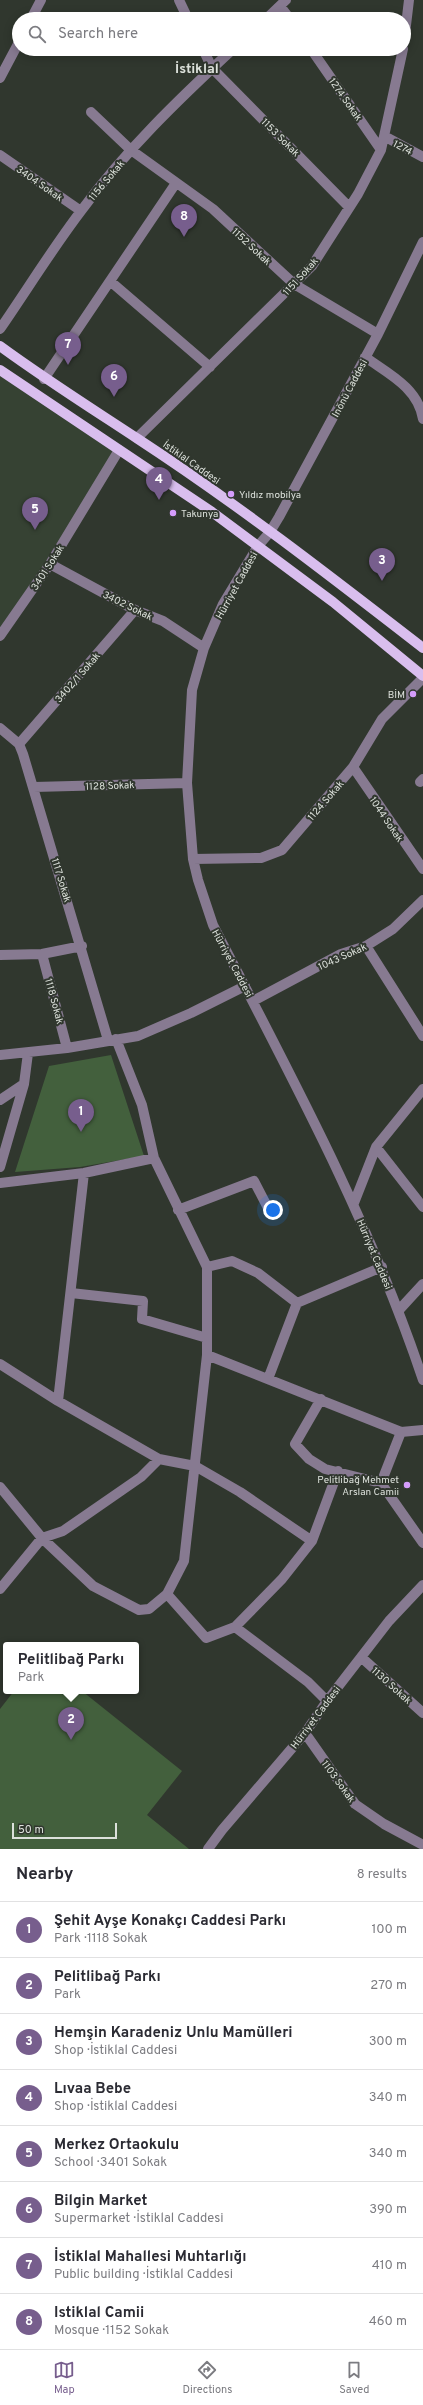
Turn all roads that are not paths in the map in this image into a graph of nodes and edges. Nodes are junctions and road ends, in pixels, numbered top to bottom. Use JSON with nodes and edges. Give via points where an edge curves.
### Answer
{"nodes":[{"id":1,"x":41,"y":0,"type":"edge"},
{"id":2,"x":179,"y":0,"type":"edge"},
{"id":3,"x":409,"y":0,"type":"edge"},
{"id":4,"x":283,"y":3,"type":"edge"},
{"id":5,"x":35,"y":12,"type":"edge"},
{"id":6,"x":185,"y":12,"type":"edge"},
{"id":7,"x":273,"y":12,"type":"edge"},
{"id":8,"x":408,"y":12,"type":"edge"},
{"id":9,"x":12,"y":55,"type":"edge"},
{"id":10,"x":206,"y":56,"type":"edge"},
{"id":11,"x":225,"y":56,"type":"edge"},
{"id":12,"x":315,"y":56,"type":"edge"},
{"id":13,"x":401,"y":56,"type":"edge"},
{"id":14,"x":212,"y":68,"type":"junction"},
{"id":15,"x":0,"y":78,"type":"edge"},
{"id":16,"x":91,"y":112,"type":"dead end"},
{"id":17,"x":384,"y":136,"type":"junction"},
{"id":18,"x":131,"y":150,"type":"junction"},
{"id":19,"x":381,"y":150,"type":"junction"},
{"id":20,"x":0,"y":155,"type":"edge"},
{"id":21,"x":423,"y":157,"type":"edge"},
{"id":22,"x":176,"y":183,"type":"junction"},
{"id":23,"x":349,"y":207,"type":"junction"},
{"id":24,"x":81,"y":211,"type":"junction"},
{"id":25,"x":423,"y":242,"type":"edge"},
{"id":26,"x":110,"y":281,"type":"junction"},
{"id":27,"x":294,"y":284,"type":"junction"},
{"id":28,"x":0,"y":329,"type":"edge"},
{"id":29,"x":378,"y":334,"type":"junction"},
{"id":30,"x":0,"y":346,"type":"edge"},
{"id":31,"x":365,"y":357,"type":"junction"},
{"id":32,"x":210,"y":367,"type":"junction"},
{"id":33,"x":0,"y":370,"type":"edge"},
{"id":34,"x":44,"y":379,"type":"junction"},
{"id":35,"x":423,"y":419,"type":"edge"},
{"id":36,"x":137,"y":438,"type":"junction"},
{"id":37,"x":119,"y":450,"type":"junction"},
{"id":38,"x":270,"y":532,"type":"junction"},
{"id":39,"x":258,"y":546,"type":"junction"},
{"id":40,"x":50,"y":564,"type":"junction"},
{"id":41,"x":134,"y":610,"type":"junction"},
{"id":42,"x":0,"y":636,"type":"edge"},
{"id":43,"x":204,"y":648,"type":"junction"},
{"id":44,"x":423,"y":648,"type":"edge"},
{"id":45,"x":423,"y":677,"type":"edge"},
{"id":46,"x":0,"y":728,"type":"edge"},
{"id":47,"x":19,"y":744,"type":"junction"},
{"id":48,"x":353,"y":767,"type":"junction"},
{"id":49,"x":187,"y":783,"type":"junction"},
{"id":50,"x":34,"y":787,"type":"junction"},
{"id":51,"x":193,"y":859,"type":"junction"},
{"id":52,"x":423,"y":869,"type":"edge"},
{"id":53,"x":423,"y":900,"type":"edge"},
{"id":54,"x":82,"y":946,"type":"junction"},
{"id":55,"x":366,"y":946,"type":"junction"},
{"id":56,"x":42,"y":954,"type":"junction"},
{"id":57,"x":0,"y":955,"type":"edge"},
{"id":58,"x":245,"y":986,"type":"junction"},
{"id":59,"x":253,"y":1001,"type":"junction"},
{"id":60,"x":423,"y":1036,"type":"edge"},
{"id":61,"x":112,"y":1040,"type":"junction"},
{"id":62,"x":67,"y":1048,"type":"junction"},
{"id":63,"x":28,"y":1053,"type":"junction"},
{"id":64,"x":0,"y":1054,"type":"edge"},
{"id":65,"x":24,"y":1084,"type":"junction"},
{"id":66,"x":423,"y":1089,"type":"edge"},
{"id":67,"x":0,"y":1100,"type":"edge"},
{"id":68,"x":376,"y":1147,"type":"junction"},
{"id":69,"x":154,"y":1158,"type":"junction"},
{"id":70,"x":0,"y":1167,"type":"edge"},
{"id":71,"x":84,"y":1173,"type":"junction"},
{"id":72,"x":0,"y":1183,"type":"edge"},
{"id":73,"x":354,"y":1203,"type":"junction"},
{"id":74,"x":423,"y":1207,"type":"edge"},
{"id":75,"x":268,"y":1208,"type":"dead end"},
{"id":76,"x":178,"y":1210,"type":"junction"},
{"id":77,"x":207,"y":1267,"type":"junction"},
{"id":78,"x":382,"y":1267,"type":"junction"},
{"id":79,"x":423,"y":1284,"type":"edge"},
{"id":80,"x":71,"y":1293,"type":"junction"},
{"id":81,"x":297,"y":1303,"type":"junction"},
{"id":82,"x":399,"y":1310,"type":"junction"},
{"id":83,"x":207,"y":1338,"type":"junction"},
{"id":84,"x":207,"y":1355,"type":"junction"},
{"id":85,"x":0,"y":1364,"type":"edge"},
{"id":86,"x":268,"y":1378,"type":"junction"},
{"id":87,"x":423,"y":1380,"type":"edge"},
{"id":88,"x":321,"y":1399,"type":"junction"},
{"id":89,"x":58,"y":1402,"type":"junction"},
{"id":90,"x":423,"y":1430,"type":"edge"},
{"id":91,"x":401,"y":1432,"type":"junction"},
{"id":92,"x":159,"y":1459,"type":"junction"},
{"id":93,"x":195,"y":1466,"type":"junction"},
{"id":94,"x":338,"y":1471,"type":"junction"},
{"id":95,"x":381,"y":1484,"type":"junction"},
{"id":96,"x":0,"y":1487,"type":"edge"},
{"id":97,"x":42,"y":1538,"type":"junction"},
{"id":98,"x":312,"y":1541,"type":"junction"},
{"id":99,"x":423,"y":1543,"type":"edge"},
{"id":100,"x":423,"y":1585,"type":"edge"},
{"id":101,"x":0,"y":1589,"type":"edge"},
{"id":102,"x":167,"y":1594,"type":"junction"},
{"id":103,"x":235,"y":1627,"type":"junction"},
{"id":104,"x":361,"y":1657,"type":"junction"},
{"id":105,"x":327,"y":1701,"type":"junction"},
{"id":106,"x":423,"y":1713,"type":"edge"},
{"id":107,"x":305,"y":1733,"type":"junction"},
{"id":108,"x":423,"y":1845,"type":"edge"},
{"id":109,"x":208,"y":1849,"type":"edge"}],
"edges":[{"from":1,"to":5,"type":"street"},
{"from":2,"to":6,"type":"street"},
{"from":3,"to":8,"type":"street"},
{"from":4,"to":7,"type":"street"},
{"from":9,"to":15,"type":"street"},
{"from":10,"to":14,"type":"street","name":"1153 Sokak"},
{"from":11,"to":14,"type":"street","name":"1156 Sokak"},
{"from":12,"to":19,"type":"street","name":"1274 Sokak"},
{"from":13,"to":17,"type":"street","name":"1151 Sokak"},
{"from":14,"to":18,"type":"street","name":"1156 Sokak"},
{"from":14,"to":23,"type":"street","name":"1153 Sokak"},
{"from":16,"to":18,"type":"street","name":"1152 Sokak"},
{"from":17,"to":19,"type":"street","name":"1151 Sokak"},
{"from":17,"to":21,"type":"street","name":"1274"},
{"from":18,"to":22,"type":"street","name":"1152 Sokak"},
{"from":18,"to":24,"type":"street","name":"1156 Sokak"},
{"from":19,"to":23,"type":"street","name":"1151 Sokak"},
{"from":20,"to":24,"type":"street","name":"3404 Sokak"},
{"from":22,"to":26,"type":"street"},
{"from":22,"to":27,"type":"street","name":"1152 Sokak","via":[[213,209]]},
{"from":23,"to":27,"type":"street","name":"1151 Sokak","via":[[312,266]]},
{"from":24,"to":28,"type":"street","name":"1156 Sokak"},
{"from":25,"to":29,"type":"street","name":"Inönü Caddesi"},
{"from":26,"to":32,"type":"street"},
{"from":26,"to":34,"type":"street"},
{"from":27,"to":29,"type":"street","name":"1152 Sokak"},
{"from":27,"to":32,"type":"street","name":"1151 Sokak"},
{"from":29,"to":31,"type":"street","name":"Inönü Caddesi"},
{"from":30,"to":34,"type":"main road","name":"İstiklal Caddesi"},
{"from":31,"to":35,"type":"street","via":[[410,390]]},
{"from":31,"to":38,"type":"street","name":"Inönü Caddesi"},
{"from":32,"to":36,"type":"street","name":"1151 Sokak"},
{"from":33,"to":37,"type":"main road"},
{"from":34,"to":36,"type":"main road","name":"İstiklal Caddesi"},
{"from":36,"to":38,"type":"main road","name":"İstiklal Caddesi"},
{"from":37,"to":39,"type":"main road"},
{"from":37,"to":40,"type":"street","name":"3401 Sokak"},
{"from":38,"to":39,"type":"street","name":"Hürriyet Caddesi"},
{"from":38,"to":44,"type":"main road","name":"İstiklal Caddesi"},
{"from":39,"to":43,"type":"street","name":"Hürriyet Caddesi","via":[[223,604]]},
{"from":39,"to":45,"type":"main road","via":[[334,602]]},
{"from":40,"to":41,"type":"street","name":"3402 Sokak"},
{"from":40,"to":42,"type":"street","name":"3401 Sokak"},
{"from":41,"to":43,"type":"street","name":"3402 Sokak","via":[[164,622]]},
{"from":41,"to":47,"type":"street","name":"3402/1 Sokak"},
{"from":43,"to":49,"type":"street","name":"Hürriyet Caddesi","via":[[192,690]]},
{"from":45,"to":48,"type":"street","name":"1124 Sokak","via":[[382,719]]},
{"from":46,"to":47,"type":"street"},
{"from":47,"to":50,"type":"street","name":"1117 Sokak"},
{"from":48,"to":51,"type":"street","name":"1124 Sokak","via":[[282,850],[261,858]]},
{"from":48,"to":52,"type":"street","name":"1044 Sokak"},
{"from":49,"to":50,"type":"street","name":"1128 Sokak"},
{"from":49,"to":51,"type":"street","name":"Hürriyet Caddesi"},
{"from":50,"to":54,"type":"street","name":"1117 Sokak"},
{"from":51,"to":58,"type":"street","name":"Hürriyet Caddesi","via":[[213,925]]},
{"from":53,"to":55,"type":"street","name":"1043 Sokak","via":[[393,928]]},
{"from":54,"to":56,"type":"street"},
{"from":54,"to":61,"type":"street","name":"1117 Sokak"},
{"from":55,"to":59,"type":"street","name":"1043 Sokak","via":[[341,954]]},
{"from":55,"to":60,"type":"street"},
{"from":56,"to":57,"type":"street"},
{"from":56,"to":62,"type":"street","name":"1118 Sokak"},
{"from":58,"to":59,"type":"street","name":"Hürriyet Caddesi"},
{"from":58,"to":61,"type":"street","via":[[138,1036]]},
{"from":59,"to":73,"type":"street","name":"Hürriyet Caddesi"},
{"from":61,"to":62,"type":"street"},
{"from":61,"to":69,"type":"street","name":"1117 Sokak","via":[[142,1105]]},
{"from":62,"to":63,"type":"street"},
{"from":63,"to":64,"type":"street"},
{"from":63,"to":65,"type":"street"},
{"from":65,"to":67,"type":"street"},
{"from":65,"to":70,"type":"street"},
{"from":66,"to":68,"type":"street"},
{"from":68,"to":73,"type":"street"},
{"from":68,"to":74,"type":"street"},
{"from":69,"to":71,"type":"street"},
{"from":69,"to":76,"type":"street","name":"1117 Sokak"},
{"from":71,"to":72,"type":"street"},
{"from":71,"to":80,"type":"street"},
{"from":73,"to":78,"type":"street","name":"Hürriyet Caddesi"},
{"from":75,"to":76,"type":"street","via":[[254,1181]]},
{"from":76,"to":77,"type":"street","name":"1117 Sokak"},
{"from":77,"to":81,"type":"street","via":[[232,1261],[258,1273]]},
{"from":77,"to":83,"type":"street"},
{"from":78,"to":81,"type":"street"},
{"from":78,"to":82,"type":"street","name":"Hürriyet Caddesi"},
{"from":79,"to":82,"type":"street"},
{"from":80,"to":83,"type":"street","via":[[143,1301],[142,1319]]},
{"from":80,"to":89,"type":"street"},
{"from":81,"to":86,"type":"street"},
{"from":82,"to":87,"type":"street","name":"Hürriyet Caddesi"},
{"from":83,"to":84,"type":"street"},
{"from":84,"to":86,"type":"street"},
{"from":84,"to":93,"type":"street"},
{"from":85,"to":89,"type":"street"},
{"from":86,"to":88,"type":"street"},
{"from":88,"to":91,"type":"street"},
{"from":88,"to":94,"type":"street","via":[[295,1444],[309,1459],[325,1469]]},
{"from":89,"to":92,"type":"street"},
{"from":90,"to":91,"type":"street"},
{"from":91,"to":95,"type":"street"},
{"from":92,"to":93,"type":"street"},
{"from":92,"to":97,"type":"street","via":[[141,1477],[63,1531]]},
{"from":93,"to":98,"type":"street","via":[[240,1492]]},
{"from":93,"to":102,"type":"street","via":[[184,1561]]},
{"from":94,"to":95,"type":"street"},
{"from":94,"to":98,"type":"street"},
{"from":95,"to":99,"type":"street"},
{"from":96,"to":97,"type":"street"},
{"from":97,"to":101,"type":"street"},
{"from":97,"to":102,"type":"street","via":[[93,1586],[139,1610],[149,1609]]},
{"from":98,"to":103,"type":"street","via":[[282,1579]]},
{"from":100,"to":104,"type":"street","name":"Hürriyet Caddesi","via":[[389,1621]]},
{"from":102,"to":103,"type":"street","via":[[206,1638]]},
{"from":103,"to":105,"type":"street","via":[[308,1682]]},
{"from":104,"to":105,"type":"street","name":"Hürriyet Caddesi"},
{"from":104,"to":106,"type":"street","name":"1130 Sokak"},
{"from":105,"to":107,"type":"street","name":"Hürriyet Caddesi"},
{"from":107,"to":108,"type":"street","name":"1103 Sokak","via":[[355,1804],[384,1824]]},
{"from":107,"to":109,"type":"street","name":"Hürriyet Caddesi"}]}
